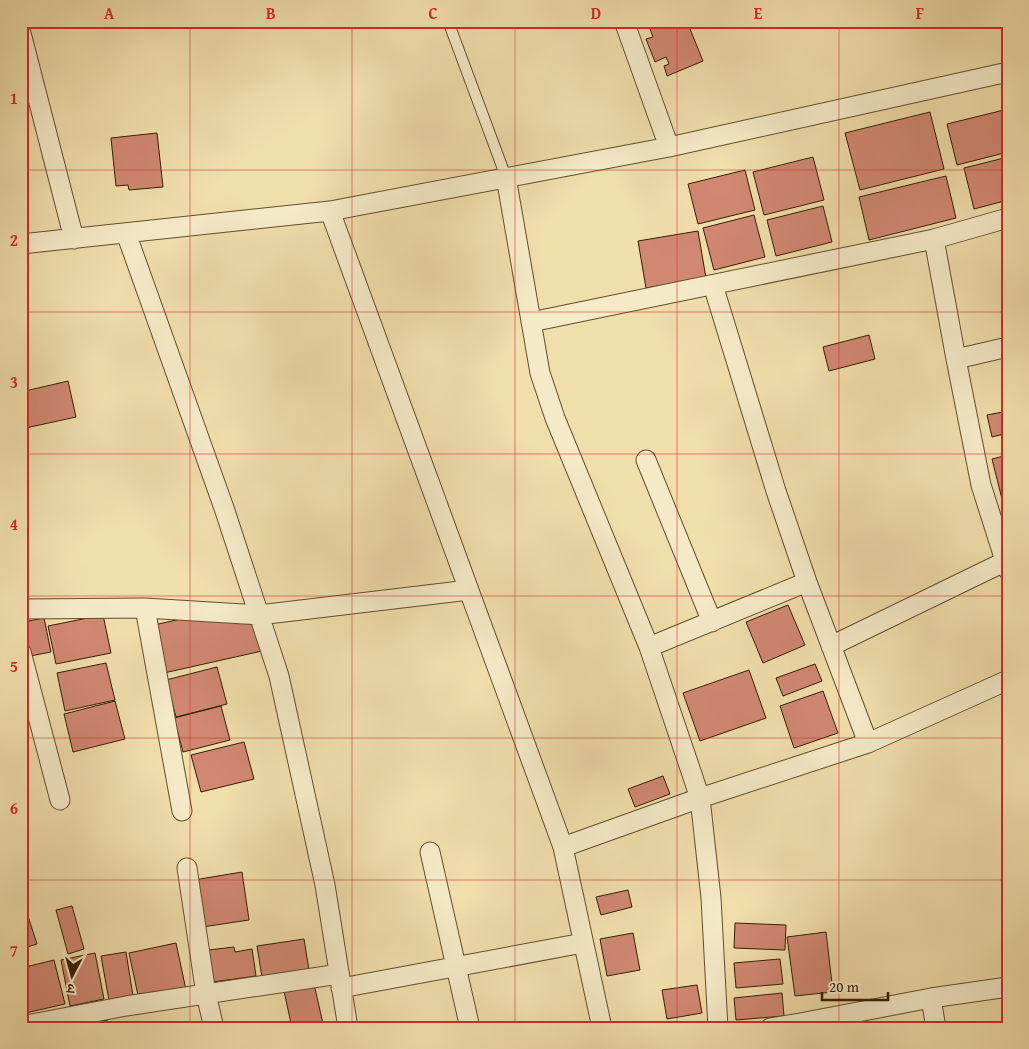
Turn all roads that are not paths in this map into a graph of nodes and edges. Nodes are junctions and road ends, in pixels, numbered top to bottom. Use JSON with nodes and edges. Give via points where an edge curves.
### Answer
{"nodes":[{"id":1,"x":448,"y":21,"type":"edge"},
{"id":2,"x":624,"y":21,"type":"edge"},
{"id":3,"x":21,"y":33,"type":"edge"},
{"id":4,"x":1008,"y":72,"type":"edge"},
{"id":5,"x":669,"y":147,"type":"junction"},
{"id":6,"x":506,"y":177,"type":"junction"},
{"id":7,"x":330,"y":211,"type":"junction"},
{"id":8,"x":1008,"y":218,"type":"edge"},
{"id":9,"x":126,"y":233,"type":"junction"},
{"id":10,"x":74,"y":238,"type":"junction"},
{"id":11,"x":934,"y":239,"type":"junction"},
{"id":12,"x":21,"y":244,"type":"edge"},
{"id":13,"x":713,"y":285,"type":"junction"},
{"id":14,"x":530,"y":322,"type":"junction"},
{"id":15,"x":1008,"y":348,"type":"edge"},
{"id":16,"x":956,"y":360,"type":"junction"},
{"id":17,"x":646,"y":460,"type":"dead end"},
{"id":18,"x":1006,"y":566,"type":"edge"},
{"id":19,"x":807,"y":582,"type":"junction"},
{"id":20,"x":469,"y":590,"type":"junction"},
{"id":21,"x":144,"y":608,"type":"junction"},
{"id":22,"x":21,"y":610,"type":"edge"},
{"id":23,"x":259,"y":615,"type":"junction"},
{"id":24,"x":712,"y":622,"type":"junction"},
{"id":25,"x":831,"y":646,"type":"junction"},
{"id":26,"x":649,"y":647,"type":"junction"},
{"id":27,"x":21,"y":652,"type":"edge"},
{"id":28,"x":1008,"y":680,"type":"edge"},
{"id":29,"x":868,"y":743,"type":"junction"},
{"id":30,"x":700,"y":798,"type":"junction"},
{"id":31,"x":60,"y":800,"type":"dead end"},
{"id":32,"x":182,"y":811,"type":"dead end"},
{"id":33,"x":563,"y":847,"type":"junction"},
{"id":34,"x":430,"y":852,"type":"dead end"},
{"id":35,"x":187,"y":868,"type":"dead end"},
{"id":36,"x":583,"y":943,"type":"junction"},
{"id":37,"x":456,"y":967,"type":"junction"},
{"id":38,"x":340,"y":981,"type":"junction"},
{"id":39,"x":1008,"y":987,"type":"edge"},
{"id":40,"x":206,"y":994,"type":"junction"},
{"id":41,"x":931,"y":998,"type":"junction"},
{"id":42,"x":800,"y":1025,"type":"edge"},
{"id":43,"x":21,"y":1026,"type":"edge"},
{"id":44,"x":214,"y":1028,"type":"edge"},
{"id":45,"x":348,"y":1028,"type":"edge"},
{"id":46,"x":470,"y":1028,"type":"edge"},
{"id":47,"x":602,"y":1028,"type":"edge"},
{"id":48,"x":718,"y":1028,"type":"edge"},
{"id":49,"x":770,"y":1028,"type":"edge"},
{"id":50,"x":936,"y":1028,"type":"edge"}],
"edges":[{"from":1,"to":6,"type":"lane"},
{"from":2,"to":5,"type":"street"},
{"from":3,"to":10,"type":"street"},
{"from":4,"to":5,"type":"street"},
{"from":5,"to":6,"type":"street"},
{"from":6,"to":7,"type":"street"},
{"from":6,"to":14,"type":"street"},
{"from":7,"to":9,"type":"street"},
{"from":7,"to":20,"type":"street"},
{"from":8,"to":11,"type":"street"},
{"from":9,"to":10,"type":"street"},
{"from":9,"to":23,"type":"street"},
{"from":10,"to":12,"type":"street"},
{"from":11,"to":13,"type":"street"},
{"from":11,"to":16,"type":"street"},
{"from":13,"to":14,"type":"street"},
{"from":13,"to":19,"type":"street"},
{"from":14,"to":26,"type":"street","via":[[540,373],[555,418]]},
{"from":15,"to":16,"type":"street"},
{"from":16,"to":18,"type":"street","via":[[981,485]]},
{"from":17,"to":24,"type":"street"},
{"from":18,"to":25,"type":"street"},
{"from":19,"to":24,"type":"street"},
{"from":19,"to":25,"type":"street"},
{"from":20,"to":23,"type":"street"},
{"from":20,"to":33,"type":"street"},
{"from":21,"to":22,"type":"street"},
{"from":21,"to":23,"type":"street"},
{"from":21,"to":32,"type":"street"},
{"from":23,"to":38,"type":"street","via":[[279,676],[325,885]]},
{"from":24,"to":26,"type":"street"},
{"from":25,"to":29,"type":"street"},
{"from":26,"to":30,"type":"street"},
{"from":27,"to":31,"type":"street"},
{"from":28,"to":29,"type":"street"},
{"from":29,"to":30,"type":"street"},
{"from":30,"to":33,"type":"street"},
{"from":30,"to":48,"type":"street","via":[[711,898]]},
{"from":33,"to":36,"type":"street"},
{"from":34,"to":37,"type":"street"},
{"from":35,"to":40,"type":"street"},
{"from":36,"to":37,"type":"street"},
{"from":36,"to":47,"type":"street"},
{"from":37,"to":38,"type":"street"},
{"from":37,"to":46,"type":"street"},
{"from":38,"to":40,"type":"street"},
{"from":38,"to":45,"type":"street"},
{"from":39,"to":41,"type":"street"},
{"from":40,"to":43,"type":"street"},
{"from":40,"to":44,"type":"street"},
{"from":41,"to":42,"type":"street"},
{"from":41,"to":50,"type":"street"},
{"from":42,"to":49,"type":"street"}]}
